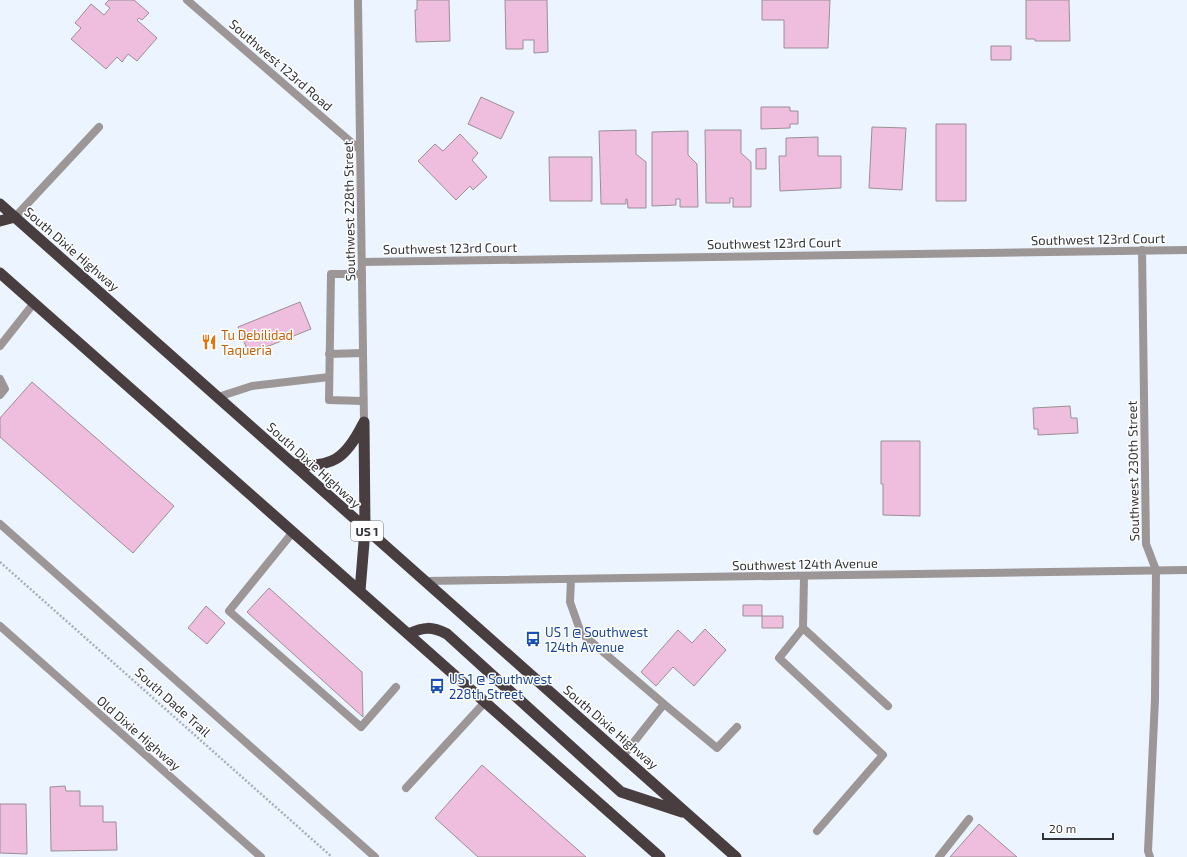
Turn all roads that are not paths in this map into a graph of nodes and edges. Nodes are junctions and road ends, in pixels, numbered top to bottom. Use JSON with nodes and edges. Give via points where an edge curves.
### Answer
{"nodes":[{"id":1,"x":186,"y":0,"type":"edge"},
{"id":2,"x":358,"y":0,"type":"edge"},
{"id":3,"x":99,"y":127,"type":"dead end"},
{"id":4,"x":359,"y":149,"type":"junction"},
{"id":5,"x":0,"y":204,"type":"edge"},
{"id":6,"x":15,"y":217,"type":"junction"},
{"id":7,"x":0,"y":221,"type":"edge"},
{"id":8,"x":1142,"y":250,"type":"junction"},
{"id":9,"x":1187,"y":250,"type":"edge"},
{"id":10,"x":362,"y":262,"type":"junction"},
{"id":11,"x":0,"y":273,"type":"edge"},
{"id":12,"x":362,"y":274,"type":"junction"},
{"id":13,"x":34,"y":303,"type":"junction"},
{"id":14,"x":0,"y":346,"type":"edge"},
{"id":15,"x":363,"y":353,"type":"junction"},
{"id":16,"x":330,"y":354,"type":"junction"},
{"id":17,"x":329,"y":377,"type":"junction"},
{"id":18,"x":0,"y":380,"type":"edge"},
{"id":19,"x":0,"y":394,"type":"edge"},
{"id":20,"x":218,"y":397,"type":"junction"},
{"id":21,"x":363,"y":401,"type":"junction"},
{"id":22,"x":364,"y":422,"type":"junction"},
{"id":23,"x":293,"y":464,"type":"junction"},
{"id":24,"x":0,"y":524,"type":"edge"},
{"id":25,"x":365,"y":530,"type":"junction"},
{"id":26,"x":293,"y":532,"type":"junction"},
{"id":27,"x":1156,"y":570,"type":"junction"},
{"id":28,"x":1187,"y":570,"type":"edge"},
{"id":29,"x":804,"y":576,"type":"junction"},
{"id":30,"x":571,"y":579,"type":"junction"},
{"id":31,"x":424,"y":581,"type":"junction"},
{"id":32,"x":360,"y":591,"type":"junction"},
{"id":33,"x":0,"y":626,"type":"edge"},
{"id":34,"x":803,"y":628,"type":"junction"},
{"id":35,"x":408,"y":634,"type":"junction"},
{"id":36,"x":396,"y":688,"type":"dead end"},
{"id":37,"x":485,"y":702,"type":"junction"},
{"id":38,"x":664,"y":704,"type":"junction"},
{"id":39,"x":888,"y":706,"type":"dead end"},
{"id":40,"x":737,"y":727,"type":"dead end"},
{"id":41,"x":622,"y":757,"type":"junction"},
{"id":42,"x":406,"y":788,"type":"dead end"},
{"id":43,"x":686,"y":813,"type":"junction"},
{"id":44,"x":969,"y":819,"type":"dead end"},
{"id":45,"x":817,"y":831,"type":"dead end"},
{"id":46,"x":262,"y":857,"type":"edge"},
{"id":47,"x":375,"y":857,"type":"edge"},
{"id":48,"x":660,"y":857,"type":"edge"},
{"id":49,"x":736,"y":857,"type":"edge"},
{"id":50,"x":939,"y":857,"type":"edge"},
{"id":51,"x":1150,"y":857,"type":"edge"}],
"edges":[{"from":1,"to":4,"type":"street","name":"Southwest 123rd Road"},
{"from":2,"to":4,"type":"street","name":"Southwest 228th Street"},
{"from":3,"to":6,"type":"street"},
{"from":4,"to":10,"type":"street","name":"Southwest 228th Street"},
{"from":5,"to":6,"type":"highway","name":"South Dixie Highway","number":"US 1"},
{"from":6,"to":7,"type":"highway"},
{"from":6,"to":20,"type":"highway","name":"South Dixie Highway","number":"US 1"},
{"from":8,"to":9,"type":"street","name":"Southwest 123rd Court"},
{"from":8,"to":10,"type":"street","name":"Southwest 123rd Court"},
{"from":8,"to":27,"type":"street","name":"Southwest 230th Street","via":[[1146,544]]},
{"from":10,"to":12,"type":"street","name":"Southwest 228th Street"},
{"from":11,"to":13,"type":"highway"},
{"from":12,"to":15,"type":"street","name":"Southwest 228th Street"},
{"from":12,"to":16,"type":"street","via":[[331,274]]},
{"from":13,"to":14,"type":"street"},
{"from":13,"to":26,"type":"highway"},
{"from":15,"to":16,"type":"street"},
{"from":15,"to":21,"type":"street","name":"Southwest 228th Street"},
{"from":16,"to":17,"type":"street"},
{"from":17,"to":20,"type":"street","via":[[252,386]]},
{"from":17,"to":21,"type":"street","via":[[329,400]]},
{"from":18,"to":19,"type":"street","via":[[5,389]]},
{"from":20,"to":23,"type":"highway","name":"South Dixie Highway","number":"US 1"},
{"from":21,"to":22,"type":"street","name":"Southwest 228th Street"},
{"from":22,"to":23,"type":"highway","via":[[353,445],[335,459],[310,466]]},
{"from":22,"to":25,"type":"highway"},
{"from":23,"to":25,"type":"highway","name":"South Dixie Highway","number":"US 1"},
{"from":24,"to":47,"type":"street"},
{"from":25,"to":31,"type":"highway","name":"South Dixie Highway","number":"US 1"},
{"from":25,"to":32,"type":"highway"},
{"from":26,"to":32,"type":"highway"},
{"from":26,"to":36,"type":"street","via":[[229,611],[361,727]]},
{"from":27,"to":28,"type":"street","name":"Southwest 124th Avenue"},
{"from":27,"to":29,"type":"street","name":"Southwest 124th Avenue"},
{"from":27,"to":51,"type":"street","name":"Southwest 230th Street","via":[[1148,851]]},
{"from":29,"to":30,"type":"street","name":"Southwest 124th Avenue"},
{"from":29,"to":34,"type":"street"},
{"from":30,"to":31,"type":"street","name":"Southwest 124th Avenue"},
{"from":30,"to":38,"type":"street","via":[[570,602],[581,633]]},
{"from":31,"to":41,"type":"highway","name":"South Dixie Highway","number":"US 1"},
{"from":32,"to":35,"type":"highway"},
{"from":33,"to":46,"type":"street","name":"Old Dixie Highway"},
{"from":34,"to":39,"type":"street"},
{"from":34,"to":45,"type":"street","via":[[779,658],[883,755]]},
{"from":35,"to":37,"type":"highway"},
{"from":35,"to":43,"type":"highway","via":[[433,627],[447,634],[620,792]]},
{"from":37,"to":42,"type":"street"},
{"from":37,"to":48,"type":"highway"},
{"from":38,"to":40,"type":"street","via":[[717,748]]},
{"from":38,"to":41,"type":"street"},
{"from":41,"to":43,"type":"highway","name":"South Dixie Highway","number":"US 1"},
{"from":43,"to":49,"type":"highway","name":"South Dixie Highway","number":"US 1"},
{"from":44,"to":50,"type":"street"}]}
